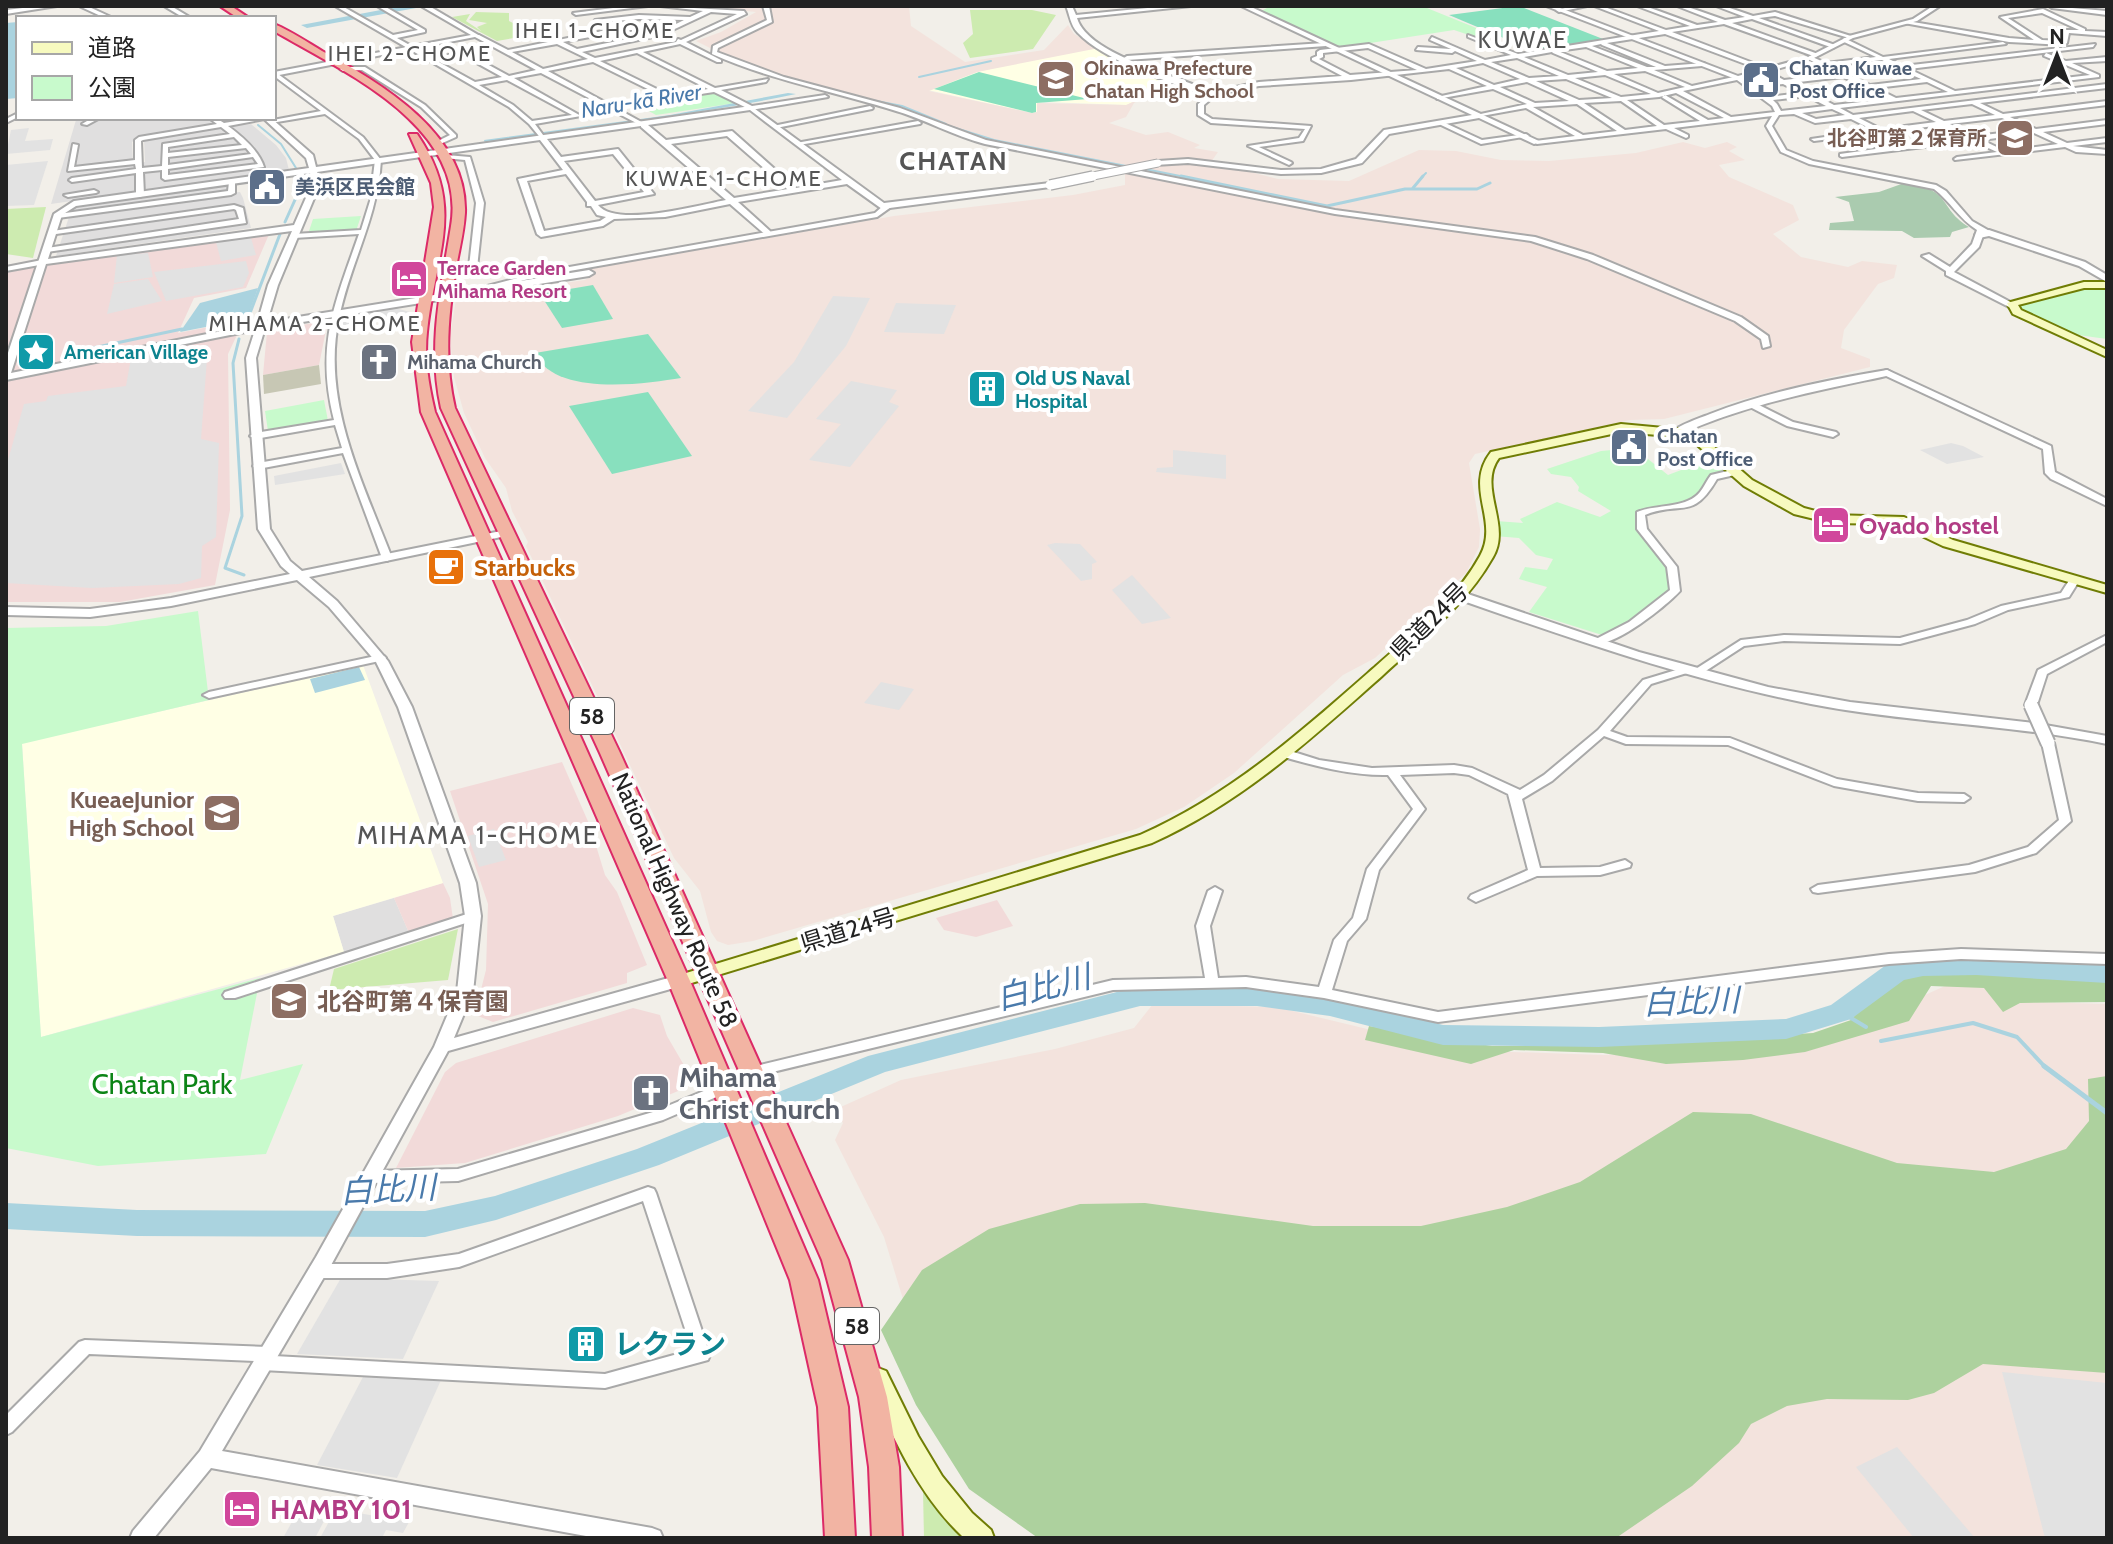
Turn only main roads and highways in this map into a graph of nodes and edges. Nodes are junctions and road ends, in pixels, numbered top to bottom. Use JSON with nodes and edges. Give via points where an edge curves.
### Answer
{"nodes":[{"id":1,"x":225,"y":6,"type":"edge"},
{"id":2,"x":242,"y":6,"type":"edge"},
{"id":3,"x":248,"y":15,"type":"edge"},
{"id":4,"x":276,"y":28,"type":"edge"},
{"id":5,"x":276,"y":38,"type":"edge"},
{"id":6,"x":438,"y":152,"type":"junction"},
{"id":7,"x":2107,"y":282,"type":"edge"},
{"id":8,"x":2107,"y":354,"type":"edge"},
{"id":9,"x":2107,"y":589,"type":"edge"},
{"id":10,"x":707,"y":972,"type":"junction"},
{"id":11,"x":679,"y":981,"type":"junction"},
{"id":12,"x":863,"y":1344,"type":"junction"},
{"id":13,"x":840,"y":1538,"type":"edge"},
{"id":14,"x":887,"y":1538,"type":"edge"},
{"id":15,"x":982,"y":1538,"type":"edge"}],
"edges":[{"from":1,"to":3,"type":"highway"},
{"from":2,"to":3,"type":"highway"},
{"from":4,"to":6,"type":"highway","name":"National Highway Route 58","number":"58","via":[[404,109]]},
{"from":5,"to":6,"type":"highway","name":"National Highway Route 58","number":"58","via":[[390,112]]},
{"from":6,"to":10,"type":"highway","name":"National Highway Route 58","number":"58","via":[[459,206],[438,333],[445,396]]},
{"from":6,"to":11,"type":"highway","name":"National Highway Route 58","number":"58","via":[[442,208],[419,336],[428,412]]},
{"from":7,"to":8,"type":"main road","via":[[2016,300],[2013,307],[2054,332]]},
{"from":9,"to":10,"type":"main road","name":"県道24号","via":[[1948,543],[1899,520],[1815,516],[1748,483],[1699,440],[1676,432],[1621,428],[1495,455],[1484,472],[1494,519],[1491,550],[1459,595],[1284,753],[1215,805],[1146,839]]},
{"from":10,"to":11,"type":"main road","name":"県道24号"},
{"from":10,"to":12,"type":"highway","name":"National Highway Route 58","number":"58","via":[[835,1260]]},
{"from":11,"to":13,"type":"highway","name":"National Highway Route 58","number":"58","via":[[804,1280],[833,1407]]},
{"from":12,"to":14,"type":"highway","name":"National Highway Route 58","number":"58","via":[[883,1441]]},
{"from":12,"to":15,"type":"main road","via":[[921,1469],[955,1516]]}]}
